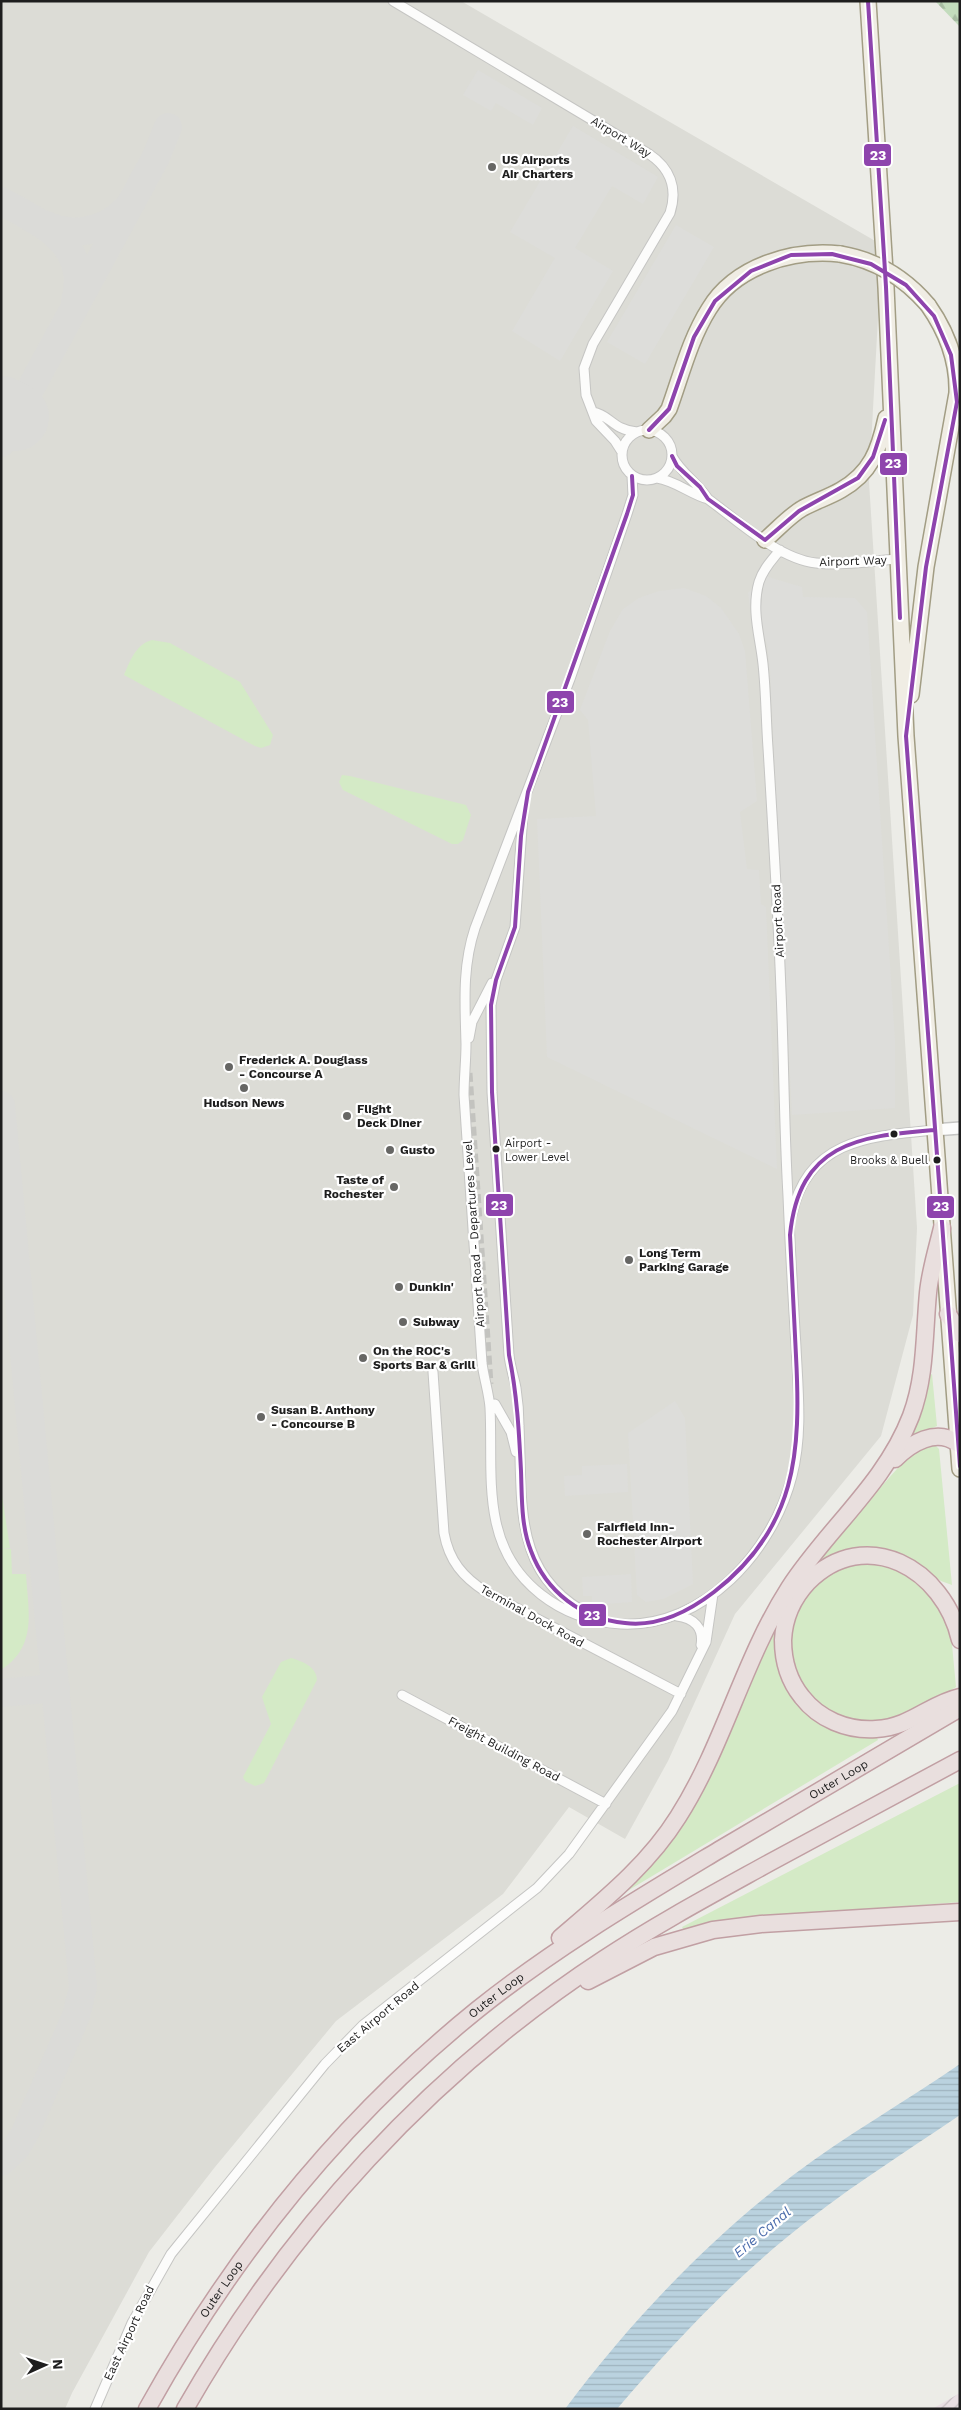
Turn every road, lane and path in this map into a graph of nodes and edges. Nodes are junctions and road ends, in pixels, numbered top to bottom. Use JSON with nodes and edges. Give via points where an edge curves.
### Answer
{"nodes":[{"id":1,"x":393,"y":1,"type":"edge"},
{"id":2,"x":868,"y":1,"type":"edge"},
{"id":3,"x":890,"y":387,"type":"junction"},
{"id":4,"x":593,"y":412,"type":"junction"},
{"id":5,"x":643,"y":431,"type":"junction"},
{"id":6,"x":622,"y":452,"type":"junction"},
{"id":7,"x":672,"y":456,"type":"junction"},
{"id":8,"x":632,"y":476,"type":"junction"},
{"id":9,"x":657,"y":478,"type":"junction"},
{"id":10,"x":708,"y":499,"type":"junction"},
{"id":11,"x":765,"y":540,"type":"junction"},
{"id":12,"x":780,"y":550,"type":"junction"},
{"id":13,"x":897,"y":559,"type":"junction"},
{"id":14,"x":906,"y":736,"type":"junction"},
{"id":15,"x":528,"y":792,"type":"junction"},
{"id":16,"x":502,"y":963,"type":"junction"},
{"id":17,"x":467,"y":1043,"type":"junction"},
{"id":18,"x":960,"y":1128,"type":"edge"},
{"id":19,"x":934,"y":1130,"type":"junction"},
{"id":20,"x":942,"y":1228,"type":"junction"},
{"id":21,"x":790,"y":1235,"type":"junction"},
{"id":22,"x":948,"y":1314,"type":"junction"},
{"id":23,"x":960,"y":1334,"type":"edge"},
{"id":24,"x":433,"y":1372,"type":"dead end"},
{"id":25,"x":493,"y":1404,"type":"junction"},
{"id":26,"x":958,"y":1443,"type":"junction"},
{"id":27,"x":960,"y":1469,"type":"edge"},
{"id":28,"x":520,"y":1481,"type":"junction"},
{"id":29,"x":873,"y":1484,"type":"junction"},
{"id":30,"x":713,"y":1594,"type":"junction"},
{"id":31,"x":674,"y":1616,"type":"junction"},
{"id":32,"x":611,"y":1623,"type":"junction"},
{"id":33,"x":960,"y":1640,"type":"edge"},
{"id":34,"x":699,"y":1657,"type":"junction"},
{"id":35,"x":681,"y":1694,"type":"junction"},
{"id":36,"x":402,"y":1695,"type":"dead end"},
{"id":37,"x":960,"y":1697,"type":"edge"},
{"id":38,"x":960,"y":1708,"type":"edge"},
{"id":39,"x":960,"y":1760,"type":"edge"},
{"id":40,"x":606,"y":1804,"type":"junction"},
{"id":41,"x":960,"y":1912,"type":"edge"},
{"id":42,"x":477,"y":2010,"type":"junction"},
{"id":43,"x":485,"y":2047,"type":"junction"},
{"id":44,"x":95,"y":2409,"type":"edge"},
{"id":45,"x":147,"y":2409,"type":"edge"},
{"id":46,"x":185,"y":2409,"type":"edge"}],
"edges":[{"from":1,"to":4,"type":"street","name":"Airport Way","via":[[649,154],[670,176],[674,196],[668,218],[592,344],[585,362],[584,388]]},
{"from":2,"to":3,"type":"main road"},
{"from":3,"to":11,"type":"main road","via":[[883,431],[870,466],[846,487],[790,516]]},
{"from":3,"to":13,"type":"main road"},
{"from":4,"to":5,"type":"street","via":[[600,413],[621,429]]},
{"from":4,"to":6,"type":"street","name":"Airport Way","via":[[596,421]]},
{"from":5,"to":6,"type":"street","via":[[627,440]]},
{"from":5,"to":7,"type":"street","via":[[656,432],[668,442]]},
{"from":5,"to":14,"type":"main road","bridge":true,"via":[[664,416],[669,408],[705,316],[715,301],[750,272],[784,258],[810,253],[840,254],[865,260],[889,271],[911,287],[928,306],[951,348],[957,393],[926,567]]},
{"from":6,"to":8,"type":"street","via":[[624,465]]},
{"from":7,"to":9,"type":"street","via":[[668,470]]},
{"from":7,"to":10,"type":"street","name":"Airport Way","via":[[677,466]]},
{"from":8,"to":9,"type":"street","via":[[644,480]]},
{"from":8,"to":15,"type":"street","via":[[628,514]]},
{"from":9,"to":10,"type":"street","name":"Airport Way"},
{"from":10,"to":11,"type":"street","name":"Airport Way"},
{"from":11,"to":12,"type":"street","name":"Airport Way"},
{"from":12,"to":13,"type":"street","name":"Airport Way","via":[[796,558],[824,564]]},
{"from":12,"to":21,"type":"street","name":"Airport Road","via":[[761,576],[755,607],[764,670]]},
{"from":13,"to":14,"type":"main road"},
{"from":14,"to":19,"type":"main road"},
{"from":15,"to":16,"type":"street","via":[[521,836],[517,917]]},
{"from":15,"to":17,"type":"street","name":"Airport Road - Departures Level","via":[[477,921],[465,971],[463,1000]]},
{"from":16,"to":17,"type":"street","via":[[474,1018]]},
{"from":16,"to":28,"type":"street","via":[[491,1004],[492,1092],[509,1355],[517,1394]]},
{"from":17,"to":25,"type":"street","name":"Airport Road - Departures Level","via":[[464,1095],[482,1363]]},
{"from":18,"to":19,"type":"street"},
{"from":19,"to":20,"type":"main road"},
{"from":19,"to":21,"type":"street","name":"Airport Road","via":[[868,1138],[846,1145],[829,1156],[801,1188],[793,1210]]},
{"from":20,"to":22,"type":"main road"},
{"from":20,"to":29,"type":"highway","via":[[928,1292],[926,1351],[918,1395],[900,1441]]},
{"from":21,"to":30,"type":"street","name":"Airport Road","via":[[799,1410],[795,1462],[785,1498],[764,1538],[748,1560]]},
{"from":22,"to":23,"type":"highway"},
{"from":22,"to":26,"type":"main road"},
{"from":24,"to":35,"type":"street","name":"Terminal Dock Road","via":[[444,1533],[458,1569],[486,1592]]},
{"from":25,"to":28,"type":"street","via":[[512,1436]]},
{"from":25,"to":32,"type":"street","name":"Airport Road - Departures Level","via":[[493,1502],[501,1539],[518,1573],[543,1597],[573,1615]]},
{"from":26,"to":27,"type":"main road"},
{"from":26,"to":29,"type":"highway","via":[[939,1437],[918,1442],[902,1452]]},
{"from":28,"to":32,"type":"street","via":[[527,1543],[541,1572],[570,1604]]},
{"from":29,"to":42,"type":"highway","via":[[785,1594],[698,1780],[661,1842],[618,1888]]},
{"from":30,"to":31,"type":"street","name":"Airport Road","via":[[696,1607]]},
{"from":30,"to":34,"type":"street","name":"East Airport Road","via":[[706,1642]]},
{"from":31,"to":32,"type":"street","name":"Airport Road","via":[[647,1623]]},
{"from":31,"to":34,"type":"street","name":"East Airport Road","via":[[688,1617],[696,1622],[702,1637]]},
{"from":33,"to":37,"type":"highway","via":[[950,1609],[928,1580],[899,1562],[868,1557],[835,1564],[806,1584],[790,1611],[783,1642],[786,1666],[800,1694],[819,1713],[843,1726],[868,1729],[898,1726]]},
{"from":34,"to":35,"type":"street","name":"East Airport Road"},
{"from":35,"to":40,"type":"street","name":"East Airport Road","via":[[659,1732]]},
{"from":36,"to":40,"type":"street","name":"Freight Building Road"},
{"from":38,"to":42,"type":"highway","name":"Outer Loop","via":[[611,1915]]},
{"from":39,"to":43,"type":"highway","via":[[650,1930],[558,1990]]},
{"from":40,"to":44,"type":"street","name":"East Airport Road","via":[[564,1861],[538,1888],[363,2025],[325,2064],[170,2254],[132,2323]]},
{"from":41,"to":43,"type":"highway","via":[[748,1925],[688,1936],[621,1962]]},
{"from":42,"to":45,"type":"highway","name":"Outer Loop","via":[[375,2103],[294,2191],[217,2293]]},
{"from":43,"to":46,"type":"highway","via":[[398,2128],[312,2224],[246,2312]]}]}
